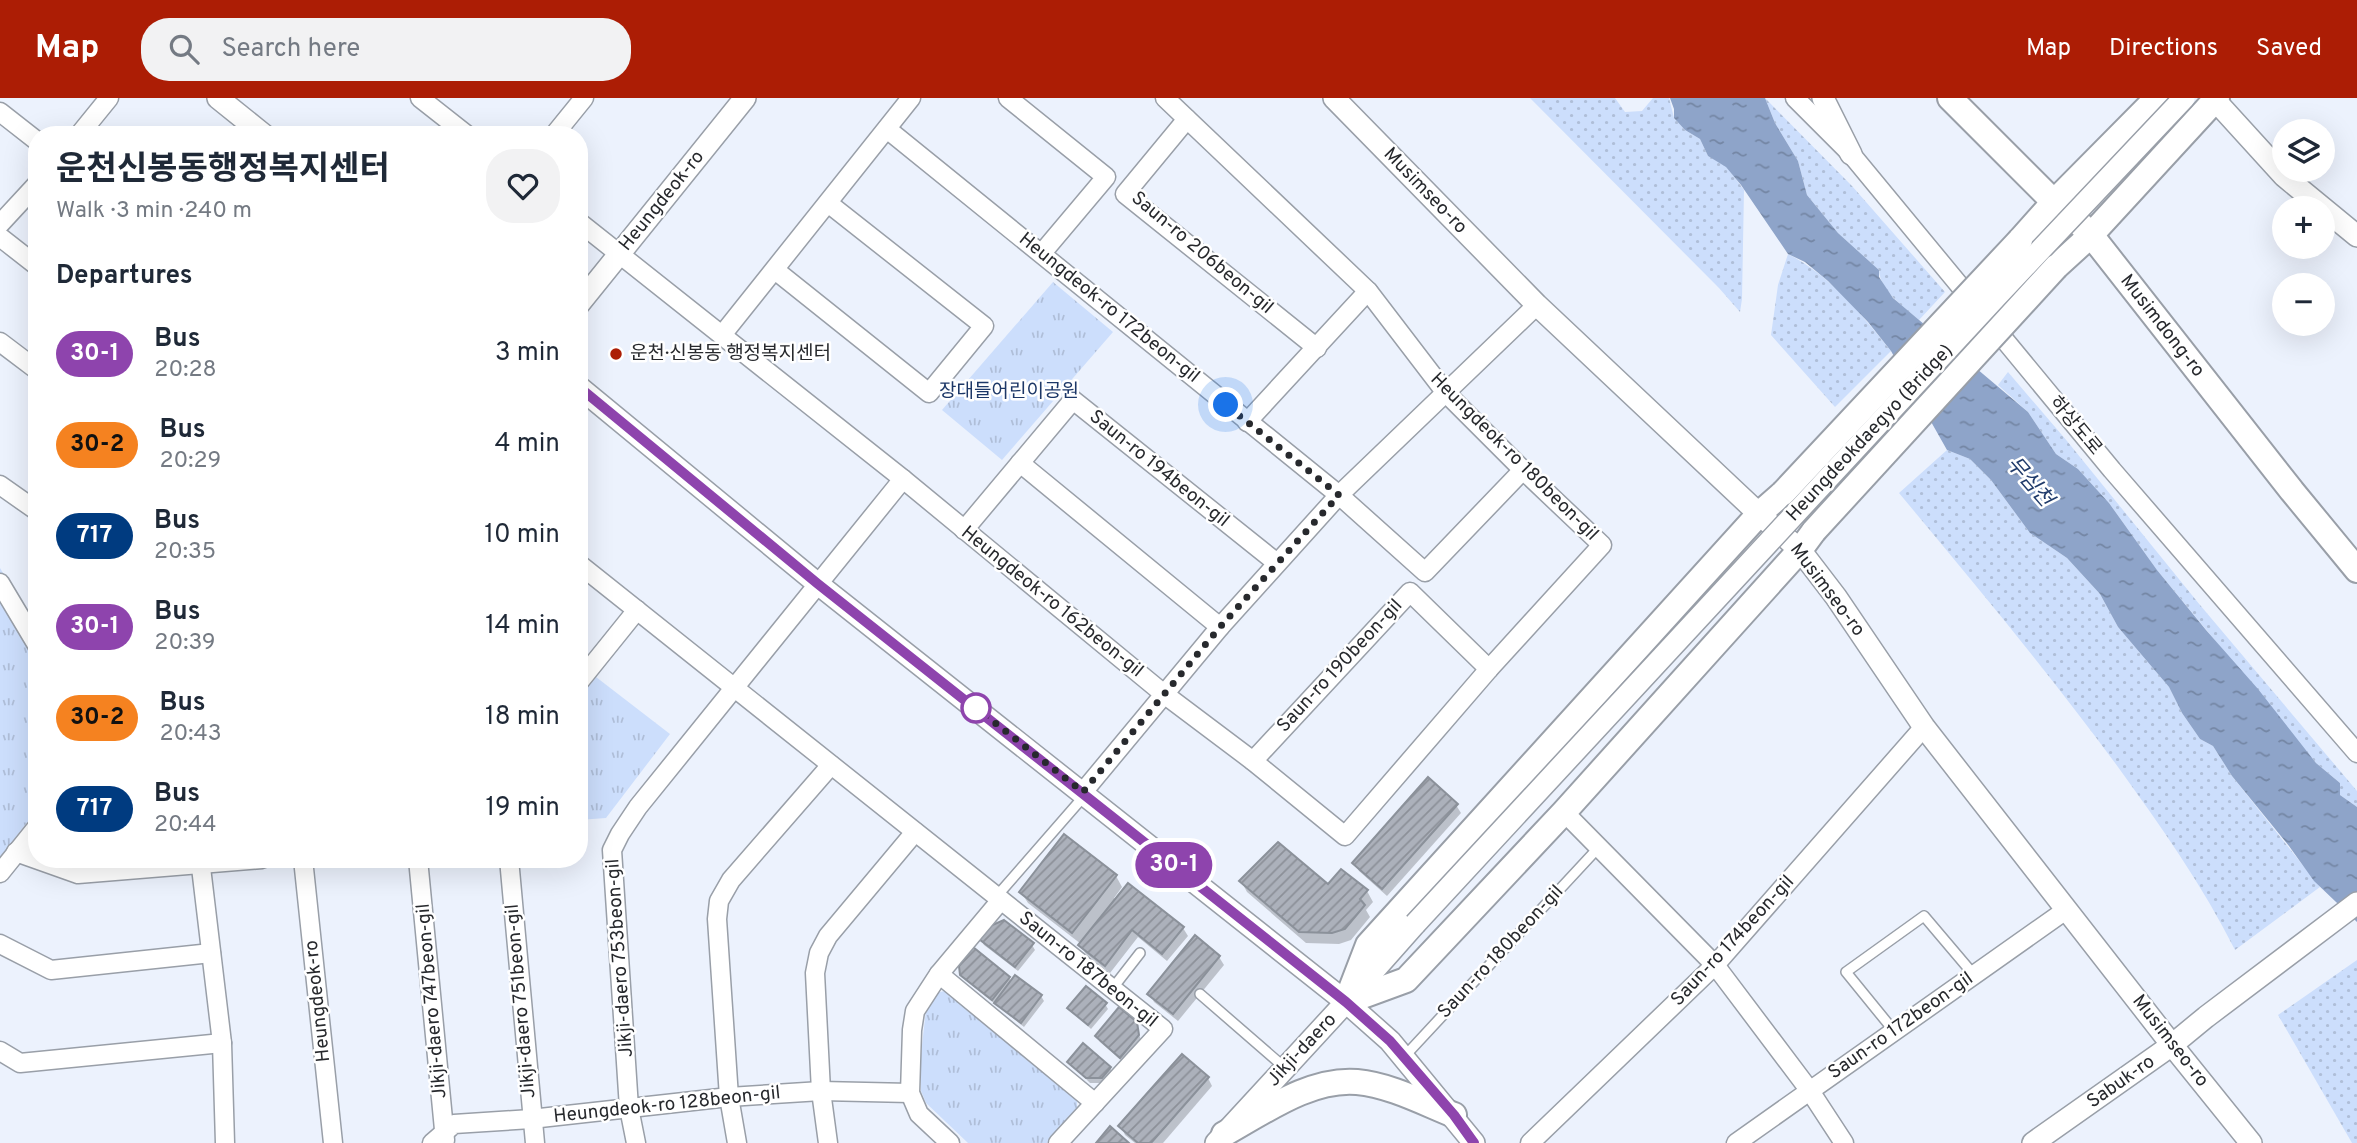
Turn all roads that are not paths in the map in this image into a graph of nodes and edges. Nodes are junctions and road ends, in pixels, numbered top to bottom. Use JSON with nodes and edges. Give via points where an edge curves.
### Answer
{"nodes":[{"id":1,"x":109,"y":98,"type":"edge"},
{"id":2,"x":218,"y":98,"type":"edge"},
{"id":3,"x":420,"y":98,"type":"edge"},
{"id":4,"x":745,"y":98,"type":"edge"},
{"id":5,"x":911,"y":98,"type":"edge"},
{"id":6,"x":1008,"y":98,"type":"edge"},
{"id":7,"x":1165,"y":98,"type":"edge"},
{"id":8,"x":1334,"y":98,"type":"edge"},
{"id":9,"x":1795,"y":98,"type":"edge"},
{"id":10,"x":1823,"y":98,"type":"edge"},
{"id":11,"x":1950,"y":98,"type":"edge"},
{"id":12,"x":2157,"y":98,"type":"edge"},
{"id":13,"x":2184,"y":98,"type":"edge"},
{"id":14,"x":2215,"y":99,"type":"edge"},
{"id":15,"x":579,"y":100,"type":"edge"},
{"id":16,"x":0,"y":112,"type":"edge"},
{"id":17,"x":1187,"y":119,"type":"junction"},
{"id":18,"x":86,"y":126,"type":"edge"},
{"id":19,"x":253,"y":126,"type":"edge"},
{"id":20,"x":456,"y":126,"type":"edge"},
{"id":21,"x":560,"y":126,"type":"edge"},
{"id":22,"x":887,"y":129,"type":"junction"},
{"id":23,"x":28,"y":134,"type":"edge"},
{"id":24,"x":1851,"y":154,"type":"junction"},
{"id":25,"x":28,"y":194,"type":"edge"},
{"id":26,"x":2054,"y":202,"type":"junction"},
{"id":27,"x":828,"y":203,"type":"junction"},
{"id":28,"x":0,"y":224,"type":"edge"},
{"id":29,"x":588,"y":229,"type":"edge"},
{"id":30,"x":2356,"y":231,"type":"edge"},
{"id":31,"x":2091,"y":235,"type":"junction"},
{"id":32,"x":0,"y":237,"type":"edge"},
{"id":33,"x":1042,"y":253,"type":"junction"},
{"id":34,"x":621,"y":254,"type":"junction"},
{"id":35,"x":28,"y":259,"type":"edge"},
{"id":36,"x":775,"y":270,"type":"junction"},
{"id":37,"x":1368,"y":291,"type":"junction"},
{"id":38,"x":588,"y":293,"type":"edge"},
{"id":39,"x":1537,"y":305,"type":"junction"},
{"id":40,"x":722,"y":334,"type":"junction"},
{"id":41,"x":0,"y":342,"type":"edge"},
{"id":42,"x":1317,"y":348,"type":"junction"},
{"id":43,"x":28,"y":363,"type":"edge"},
{"id":44,"x":1446,"y":393,"type":"junction"},
{"id":45,"x":588,"y":394,"type":"edge"},
{"id":46,"x":1247,"y":422,"type":"junction"},
{"id":47,"x":1020,"y":463,"type":"junction"},
{"id":48,"x":1523,"y":470,"type":"junction"},
{"id":49,"x":903,"y":479,"type":"junction"},
{"id":50,"x":0,"y":485,"type":"edge"},
{"id":51,"x":1339,"y":495,"type":"junction"},
{"id":52,"x":28,"y":505,"type":"edge"},
{"id":53,"x":1759,"y":514,"type":"junction"},
{"id":54,"x":964,"y":530,"type":"junction"},
{"id":55,"x":1807,"y":541,"type":"junction"},
{"id":56,"x":1277,"y":564,"type":"junction"},
{"id":57,"x":2357,"y":570,"type":"edge"},
{"id":58,"x":588,"y":571,"type":"edge"},
{"id":59,"x":0,"y":583,"type":"edge"},
{"id":60,"x":818,"y":584,"type":"junction"},
{"id":61,"x":637,"y":610,"type":"junction"},
{"id":62,"x":1220,"y":627,"type":"junction"},
{"id":63,"x":28,"y":630,"type":"edge"},
{"id":64,"x":1489,"y":669,"type":"junction"},
{"id":65,"x":588,"y":671,"type":"edge"},
{"id":66,"x":735,"y":688,"type":"junction"},
{"id":67,"x":1164,"y":694,"type":"junction"},
{"id":68,"x":1924,"y":727,"type":"junction"},
{"id":69,"x":2357,"y":752,"type":"edge"},
{"id":70,"x":1253,"y":761,"type":"junction"},
{"id":71,"x":831,"y":765,"type":"junction"},
{"id":72,"x":1085,"y":793,"type":"junction"},
{"id":73,"x":1564,"y":811,"type":"junction"},
{"id":74,"x":915,"y":832,"type":"junction"},
{"id":75,"x":28,"y":838,"type":"edge"},
{"id":76,"x":1599,"y":847,"type":"junction"},
{"id":77,"x":16,"y":852,"type":"junction"},
{"id":78,"x":28,"y":856,"type":"edge"},
{"id":79,"x":61,"y":868,"type":"edge"},
{"id":80,"x":134,"y":868,"type":"edge"},
{"id":81,"x":201,"y":868,"type":"edge"},
{"id":82,"x":304,"y":868,"type":"edge"},
{"id":83,"x":419,"y":868,"type":"edge"},
{"id":84,"x":510,"y":868,"type":"edge"},
{"id":85,"x":0,"y":873,"type":"edge"},
{"id":86,"x":998,"y":898,"type":"junction"},
{"id":87,"x":2357,"y":903,"type":"edge"},
{"id":88,"x":2066,"y":910,"type":"junction"},
{"id":89,"x":1415,"y":924,"type":"joint"},
{"id":90,"x":0,"y":944,"type":"edge"},
{"id":91,"x":211,"y":953,"type":"junction"},
{"id":92,"x":1140,"y":953,"type":"dead end"},
{"id":93,"x":1715,"y":965,"type":"junction"},
{"id":94,"x":939,"y":974,"type":"junction"},
{"id":95,"x":1974,"y":975,"type":"junction"},
{"id":96,"x":1112,"y":989,"type":"junction"},
{"id":97,"x":1200,"y":994,"type":"dead end"},
{"id":98,"x":1346,"y":1002,"type":"junction"},
{"id":99,"x":1895,"y":1031,"type":"junction"},
{"id":100,"x":222,"y":1043,"type":"junction"},
{"id":101,"x":2172,"y":1045,"type":"junction"},
{"id":102,"x":0,"y":1051,"type":"edge"},
{"id":103,"x":1404,"y":1057,"type":"junction"},
{"id":104,"x":1285,"y":1069,"type":"junction"},
{"id":105,"x":821,"y":1091,"type":"junction"},
{"id":106,"x":1810,"y":1091,"type":"junction"},
{"id":107,"x":910,"y":1093,"type":"junction"},
{"id":108,"x":729,"y":1097,"type":"junction"},
{"id":109,"x":1095,"y":1103,"type":"junction"},
{"id":110,"x":629,"y":1108,"type":"junction"},
{"id":111,"x":1454,"y":1115,"type":"junction"},
{"id":112,"x":531,"y":1119,"type":"junction"},
{"id":113,"x":441,"y":1139,"type":"edge"},
{"id":114,"x":1224,"y":1140,"type":"edge"},
{"id":115,"x":225,"y":1143,"type":"edge"},
{"id":116,"x":333,"y":1143,"type":"edge"},
{"id":117,"x":535,"y":1143,"type":"edge"},
{"id":118,"x":636,"y":1143,"type":"edge"},
{"id":119,"x":737,"y":1143,"type":"edge"},
{"id":120,"x":828,"y":1143,"type":"edge"},
{"id":121,"x":950,"y":1143,"type":"edge"},
{"id":122,"x":1058,"y":1143,"type":"edge"},
{"id":123,"x":1474,"y":1143,"type":"edge"},
{"id":124,"x":1530,"y":1143,"type":"edge"},
{"id":125,"x":1736,"y":1143,"type":"edge"},
{"id":126,"x":1844,"y":1143,"type":"edge"},
{"id":127,"x":2033,"y":1143,"type":"edge"},
{"id":128,"x":2251,"y":1143,"type":"edge"}],
"edges":[{"from":1,"to":18,"type":"street"},
{"from":2,"to":19,"type":"street"},
{"from":3,"to":20,"type":"street"},
{"from":4,"to":34,"type":"street","name":"Heungdeok-ro"},
{"from":5,"to":22,"type":"street"},
{"from":6,"to":33,"type":"street","via":[[1106,177]]},
{"from":7,"to":17,"type":"street","name":"Heungdeok-ro 180beon-gil"},
{"from":8,"to":39,"type":"street","name":"Musimseo-ro"},
{"from":9,"to":24,"type":"street","name":"하상도로"},
{"from":10,"to":24,"type":"street"},
{"from":11,"to":26,"type":"main road","name":"Musimdong-ro"},
{"from":12,"to":26,"type":"main road"},
{"from":13,"to":89,"type":"street","name":"Heungdeokdaegyo (Bridge)","bridge":true},
{"from":14,"to":30,"type":"street","via":[[2284,176]]},
{"from":14,"to":31,"type":"main road"},
{"from":15,"to":21,"type":"street"},
{"from":16,"to":23,"type":"street"},
{"from":17,"to":37,"type":"street","name":"Heungdeok-ro 180beon-gil"},
{"from":17,"to":42,"type":"street","name":"Saun-ro 206beon-gil","via":[[1125,194]]},
{"from":22,"to":27,"type":"street"},
{"from":22,"to":33,"type":"street","name":"Heungdeok-ro 172beon-gil"},
{"from":24,"to":69,"type":"street","name":"하상도로","via":[[2112,470]]},
{"from":25,"to":28,"type":"street"},
{"from":26,"to":31,"type":"main road","name":"Musimdong-ro"},
{"from":26,"to":53,"type":"main road","bridge":true},
{"from":27,"to":36,"type":"street"},
{"from":27,"to":36,"type":"street","via":[[984,326],[929,393]]},
{"from":29,"to":34,"type":"street","name":"Heungdeok-ro 162beon-gil"},
{"from":31,"to":55,"type":"main road","bridge":true,"via":[[2056,267]]},
{"from":31,"to":57,"type":"main road","name":"Musimdong-ro"},
{"from":32,"to":35,"type":"street"},
{"from":33,"to":46,"type":"street","name":"Heungdeok-ro 172beon-gil"},
{"from":34,"to":38,"type":"street","name":"Heungdeok-ro"},
{"from":34,"to":40,"type":"street","name":"Heungdeok-ro 162beon-gil"},
{"from":36,"to":40,"type":"street"},
{"from":37,"to":42,"type":"street"},
{"from":37,"to":44,"type":"street","name":"Heungdeok-ro 180beon-gil"},
{"from":39,"to":44,"type":"street"},
{"from":39,"to":53,"type":"street","name":"Musimseo-ro"},
{"from":40,"to":49,"type":"street","name":"Heungdeok-ro 162beon-gil"},
{"from":41,"to":43,"type":"street"},
{"from":42,"to":46,"type":"street"},
{"from":44,"to":48,"type":"street","name":"Heungdeok-ro 180beon-gil"},
{"from":44,"to":51,"type":"street"},
{"from":45,"to":60,"type":"street"},
{"from":46,"to":51,"type":"street","name":"Heungdeok-ro 172beon-gil"},
{"from":47,"to":54,"type":"street","name":"Saun-ro 194beon-gil"},
{"from":47,"to":56,"type":"street","name":"Saun-ro 194beon-gil","via":[[1073,400]]},
{"from":47,"to":62,"type":"street"},
{"from":48,"to":51,"type":"street","name":"Heungdeok-ro 172beon-gil","via":[[1425,572]]},
{"from":48,"to":64,"type":"street","name":"Heungdeok-ro 180beon-gil","via":[[1602,545]]},
{"from":49,"to":54,"type":"street","name":"Heungdeok-ro 162beon-gil"},
{"from":49,"to":60,"type":"street"},
{"from":50,"to":52,"type":"street"},
{"from":51,"to":56,"type":"street"},
{"from":53,"to":55,"type":"street","name":"Musimseo-ro"},
{"from":53,"to":98,"type":"main road","via":[[1368,945]]},
{"from":54,"to":67,"type":"street","name":"Heungdeok-ro 162beon-gil"},
{"from":55,"to":68,"type":"street","name":"Musimseo-ro","via":[[1836,597]]},
{"from":55,"to":73,"type":"main road"},
{"from":56,"to":62,"type":"street"},
{"from":58,"to":61,"type":"street"},
{"from":59,"to":63,"type":"street"},
{"from":60,"to":66,"type":"street","name":"Jikji-daero 753beon-gil"},
{"from":60,"to":72,"type":"street"},
{"from":61,"to":65,"type":"street"},
{"from":61,"to":66,"type":"street"},
{"from":62,"to":67,"type":"street"},
{"from":64,"to":70,"type":"street","name":"Heungdeok-ro 162beon-gil","via":[[1345,836]]},
{"from":64,"to":70,"type":"street","name":"Saun-ro 190beon-gil","via":[[1409,592]]},
{"from":66,"to":71,"type":"street"},
{"from":66,"to":110,"type":"street","name":"Jikji-daero 753beon-gil","via":[[638,807],[612,850]]},
{"from":67,"to":70,"type":"street","name":"Heungdeok-ro 162beon-gil"},
{"from":67,"to":72,"type":"street"},
{"from":68,"to":88,"type":"street","name":"Musimseo-ro"},
{"from":68,"to":93,"type":"street","name":"Saun-ro 174beon-gil"},
{"from":71,"to":74,"type":"street","name":"Saun-ro 187beon-gil"},
{"from":71,"to":108,"type":"street","via":[[731,880],[719,901]]},
{"from":72,"to":86,"type":"lane"},
{"from":72,"to":98,"type":"street"},
{"from":73,"to":76,"type":"street"},
{"from":73,"to":98,"type":"main road","via":[[1406,980]]},
{"from":74,"to":86,"type":"street","name":"Saun-ro 187beon-gil"},
{"from":74,"to":105,"type":"street","via":[[828,936],[819,953],[815,973]]},
{"from":75,"to":77,"type":"street"},
{"from":76,"to":93,"type":"street"},
{"from":76,"to":103,"type":"lane","name":"Saun-ro 180beon-gil"},
{"from":77,"to":78,"type":"street"},
{"from":77,"to":85,"type":"street"},
{"from":79,"to":80,"type":"street","via":[[78,874]]},
{"from":81,"to":91,"type":"street"},
{"from":82,"to":116,"type":"street","name":"Heungdeok-ro"},
{"from":83,"to":113,"type":"street","name":"Jikji-daero 747beon-gil"},
{"from":84,"to":112,"type":"street","name":"Jikji-daero 751beon-gil"},
{"from":86,"to":94,"type":"street"},
{"from":86,"to":96,"type":"street","name":"Saun-ro 187beon-gil"},
{"from":87,"to":101,"type":"street","name":"Sabuk-ro"},
{"from":88,"to":95,"type":"street","name":"Saun-ro 172beon-gil"},
{"from":88,"to":101,"type":"street","name":"Musimseo-ro"},
{"from":89,"to":98,"type":"street","name":"Jikji-daero"},
{"from":90,"to":91,"type":"street","via":[[51,970]]},
{"from":91,"to":100,"type":"street"},
{"from":92,"to":96,"type":"lane"},
{"from":93,"to":106,"type":"street"},
{"from":93,"to":124,"type":"street","name":"Saun-ro 174beon-gil"},
{"from":94,"to":107,"type":"street","via":[[915,1011]]},
{"from":94,"to":109,"type":"street"},
{"from":95,"to":99,"type":"street","name":"Saun-ro 172beon-gil"},
{"from":95,"to":99,"type":"lane","via":[[1924,916],[1846,972]]},
{"from":96,"to":109,"type":"street","name":"Saun-ro 187beon-gil","via":[[1163,1029]]},
{"from":97,"to":104,"type":"lane"},
{"from":98,"to":103,"type":"street"},
{"from":98,"to":104,"type":"street","name":"Jikji-daero"},
{"from":99,"to":106,"type":"street","name":"Saun-ro 172beon-gil"},
{"from":100,"to":102,"type":"street","via":[[20,1063]]},
{"from":100,"to":115,"type":"street"},
{"from":101,"to":127,"type":"street","name":"Sabuk-ro"},
{"from":101,"to":128,"type":"street","name":"Musimseo-ro"},
{"from":103,"to":111,"type":"street"},
{"from":104,"to":114,"type":"street","name":"Jikji-daero"},
{"from":105,"to":107,"type":"street","name":"Heungdeok-ro 128beon-gil"},
{"from":105,"to":108,"type":"street","name":"Heungdeok-ro 128beon-gil"},
{"from":105,"to":120,"type":"street"},
{"from":106,"to":125,"type":"street","name":"Saun-ro 172beon-gil"},
{"from":106,"to":126,"type":"street"},
{"from":107,"to":121,"type":"street","via":[[919,1114]]},
{"from":108,"to":110,"type":"street","name":"Heungdeok-ro 128beon-gil"},
{"from":108,"to":119,"type":"street"},
{"from":109,"to":122,"type":"street","name":"Saun-ro 187beon-gil"},
{"from":110,"to":112,"type":"street","name":"Heungdeok-ro 128beon-gil"},
{"from":110,"to":118,"type":"street","name":"Jikji-daero 753beon-gil"},
{"from":111,"to":114,"type":"main road","via":[[1384,1088],[1337,1083],[1312,1088]]},
{"from":111,"to":123,"type":"street"},
{"from":112,"to":113,"type":"street","name":"Heungdeok-ro 128beon-gil","via":[[454,1124]]},
{"from":112,"to":117,"type":"street","name":"Jikji-daero 751beon-gil"}]}
